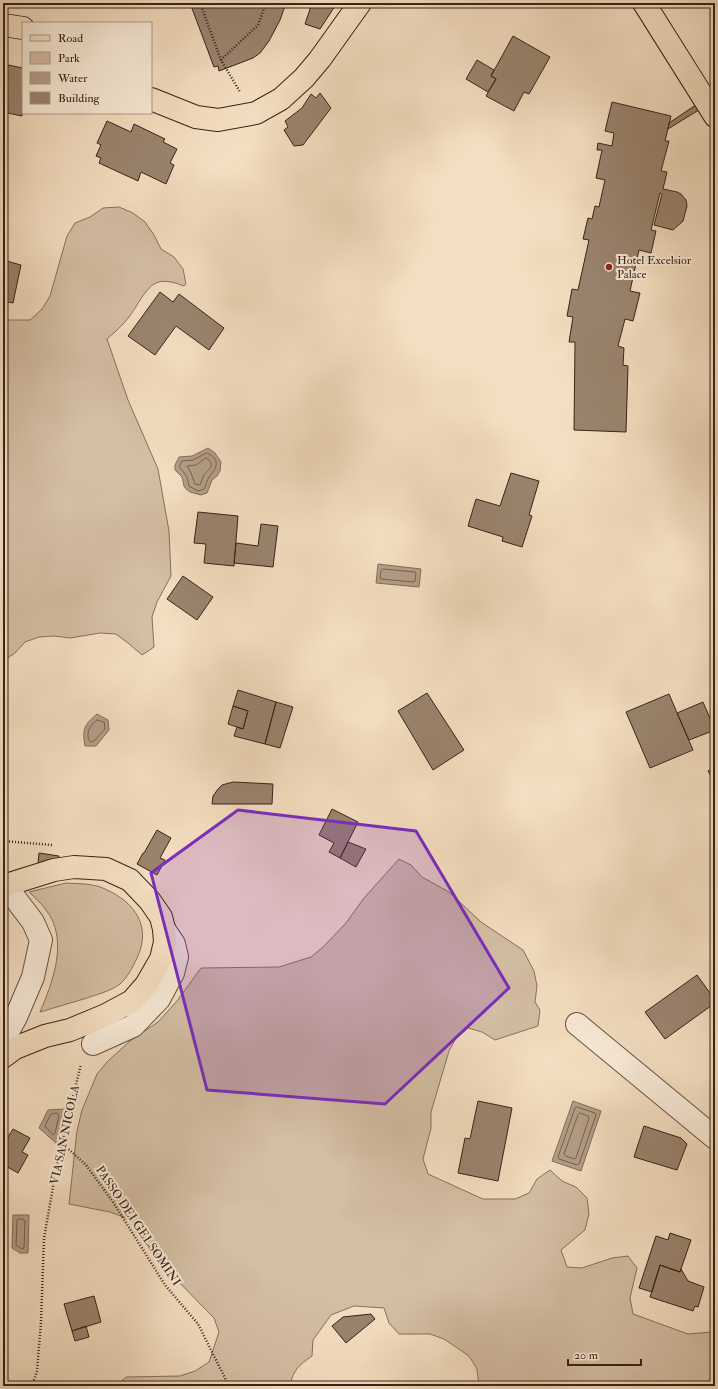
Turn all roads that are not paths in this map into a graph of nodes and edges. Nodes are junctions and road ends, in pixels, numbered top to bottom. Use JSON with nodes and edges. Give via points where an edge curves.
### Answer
{"nodes":[{"id":1,"x":360,"y":3,"type":"edge"},
{"id":2,"x":644,"y":3,"type":"edge"},
{"id":3,"x":3,"y":25,"type":"edge"},
{"id":4,"x":22,"y":28,"type":"edge"},
{"id":5,"x":152,"y":99,"type":"edge"},
{"id":6,"x":715,"y":116,"type":"edge"},
{"id":7,"x":4,"y":886,"type":"edge"},
{"id":8,"x":164,"y":929,"type":"junction"},
{"id":9,"x":577,"y":1024,"type":"dead end"},
{"id":10,"x":3,"y":1041,"type":"edge"},
{"id":11,"x":93,"y":1044,"type":"road end"},
{"id":12,"x":3,"y":1057,"type":"edge"},
{"id":13,"x":715,"y":1138,"type":"edge"}],
"edges":[{"from":1,"to":5,"type":"main road","via":[[304,78],[281,99],[256,113],[218,120],[196,117]]},
{"from":2,"to":6,"type":"main road"},
{"from":3,"to":4,"type":"main road"},
{"from":7,"to":8,"type":"main road","via":[[54,870],[74,867],[106,869],[130,880],[150,901]]},
{"from":7,"to":10,"type":"street","via":[[33,922],[41,940],[33,977]]},
{"from":8,"to":11,"type":"street","via":[[174,944],[177,956],[173,973],[159,999],[133,1026]]},
{"from":8,"to":12,"type":"main road","via":[[165,942],[160,959],[146,985],[132,1001],[70,1030],[45,1036],[15,1048]]},
{"from":9,"to":13,"type":"street"}]}
